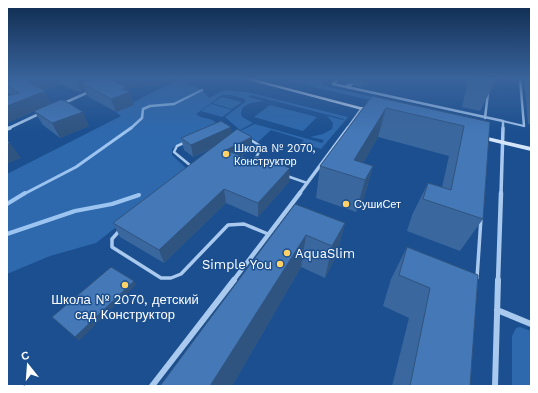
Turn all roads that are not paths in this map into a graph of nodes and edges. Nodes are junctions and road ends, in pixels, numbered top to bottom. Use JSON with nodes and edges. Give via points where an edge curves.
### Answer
{"nodes":[{"id":1,"x":79,"y":96,"type":"edge"},
{"id":2,"x":316,"y":96,"type":"edge"},
{"id":3,"x":385,"y":96,"type":"edge"},
{"id":4,"x":488,"y":96,"type":"edge"},
{"id":5,"x":522,"y":96,"type":"edge"},
{"id":6,"x":56,"y":107,"type":"edge"},
{"id":7,"x":362,"y":108,"type":"junction"},
{"id":8,"x":377,"y":112,"type":"edge"},
{"id":9,"x":42,"y":113,"type":"edge"},
{"id":10,"x":356,"y":117,"type":"junction"},
{"id":11,"x":485,"y":118,"type":"junction"},
{"id":12,"x":363,"y":119,"type":"edge"},
{"id":13,"x":503,"y":121,"type":"junction"},
{"id":14,"x":524,"y":126,"type":"joint"},
{"id":15,"x":7,"y":129,"type":"edge"},
{"id":16,"x":243,"y":136,"type":"edge"},
{"id":17,"x":475,"y":136,"type":"edge"},
{"id":18,"x":187,"y":141,"type":"edge"},
{"id":19,"x":501,"y":142,"type":"junction"},
{"id":20,"x":531,"y":149,"type":"edge"},
{"id":21,"x":257,"y":162,"type":"edge"},
{"id":22,"x":193,"y":170,"type":"edge"},
{"id":23,"x":285,"y":175,"type":"edge"},
{"id":24,"x":307,"y":183,"type":"junction"},
{"id":25,"x":482,"y":213,"type":"edge"},
{"id":26,"x":123,"y":228,"type":"edge"},
{"id":27,"x":268,"y":234,"type":"junction"},
{"id":28,"x":476,"y":284,"type":"edge"},
{"id":29,"x":497,"y":310,"type":"junction"},
{"id":30,"x":531,"y":324,"type":"edge"},
{"id":31,"x":152,"y":386,"type":"edge"},
{"id":32,"x":495,"y":386,"type":"edge"}],
"edges":[{"from":1,"to":6,"type":"street"},
{"from":2,"to":7,"type":"street"},
{"from":3,"to":11,"type":"street"},
{"from":4,"to":11,"type":"street"},
{"from":5,"to":14,"type":"street"},
{"from":7,"to":8,"type":"street"},
{"from":7,"to":10,"type":"street"},
{"from":9,"to":15,"type":"street"},
{"from":10,"to":12,"type":"lane"},
{"from":10,"to":24,"type":"street"},
{"from":11,"to":13,"type":"street"},
{"from":13,"to":14,"type":"lane"},
{"from":13,"to":19,"type":"street"},
{"from":16,"to":21,"type":"lane","via":[[262,147],[255,157]]},
{"from":17,"to":19,"type":"street"},
{"from":18,"to":22,"type":"lane","via":[[177,146],[174,152]]},
{"from":19,"to":20,"type":"street"},
{"from":19,"to":29,"type":"street"},
{"from":23,"to":24,"type":"lane"},
{"from":24,"to":27,"type":"street"},
{"from":25,"to":28,"type":"lane"},
{"from":26,"to":27,"type":"lane","via":[[112,238],[112,247],[161,278],[168,279],[181,274],[228,225],[244,223]]},
{"from":27,"to":31,"type":"street"},
{"from":29,"to":30,"type":"street"},
{"from":29,"to":32,"type":"street"}]}
